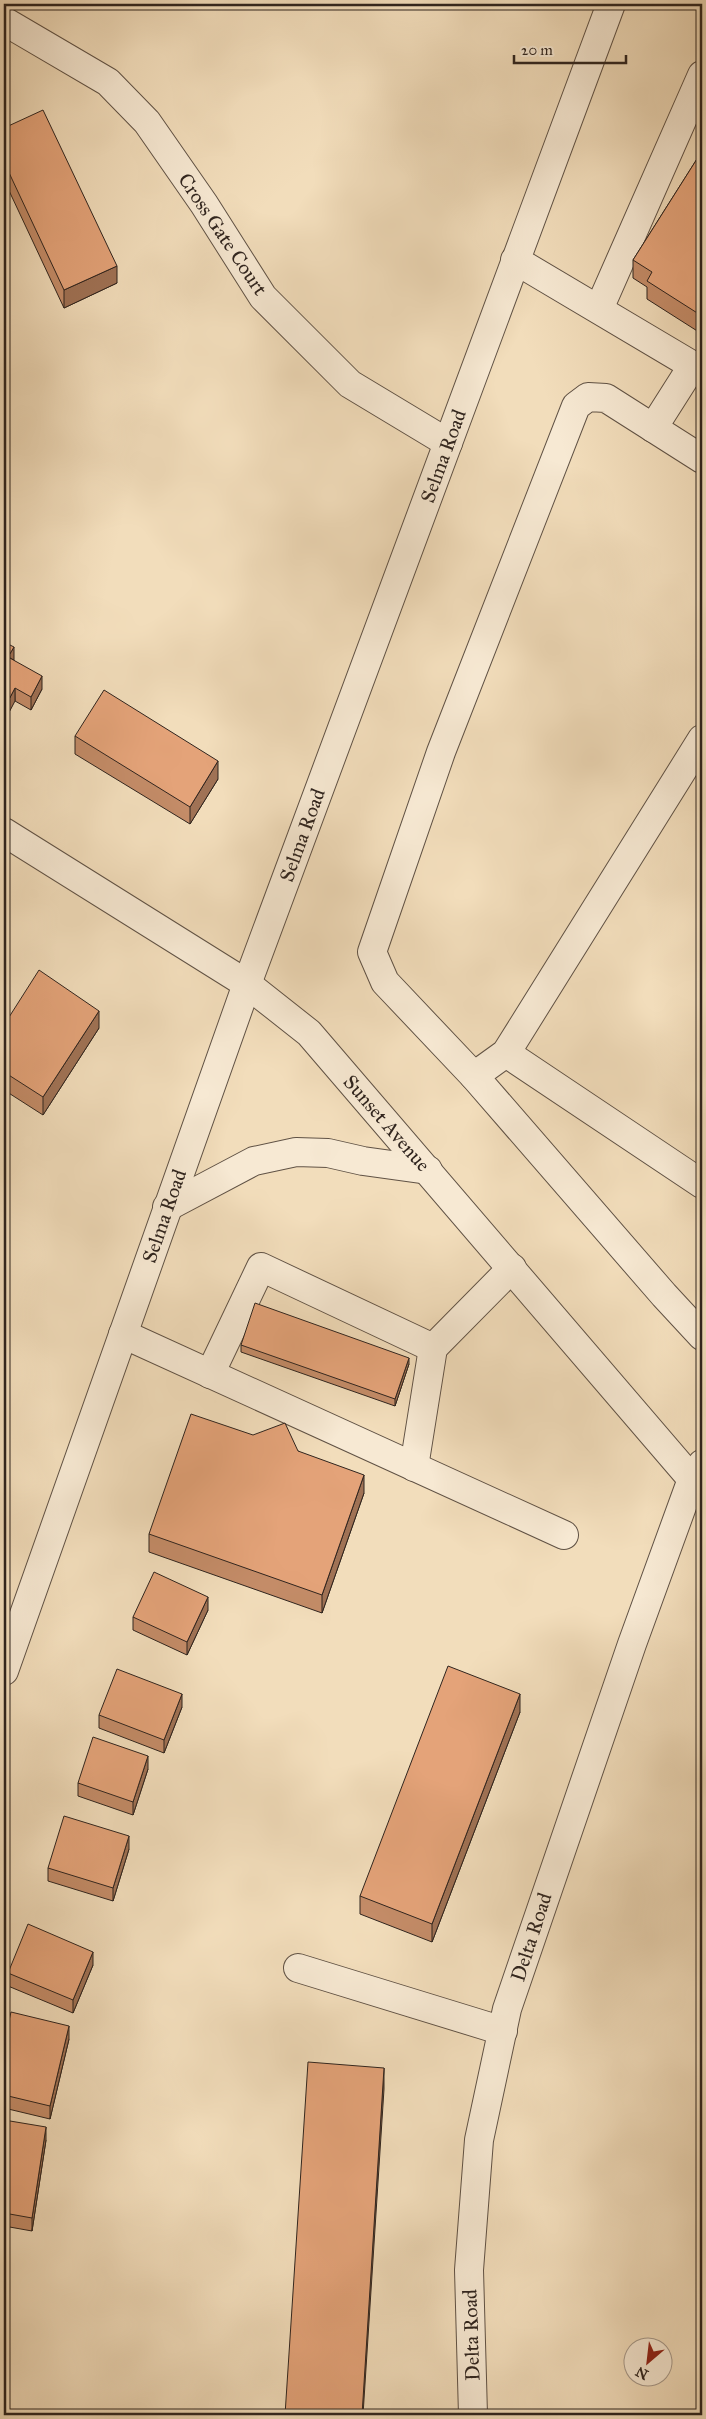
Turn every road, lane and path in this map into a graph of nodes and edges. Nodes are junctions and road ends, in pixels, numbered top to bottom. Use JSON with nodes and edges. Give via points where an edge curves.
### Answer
{"nodes":[{"id":1,"x":611,"y":4,"type":"edge"},
{"id":2,"x":4,"y":21,"type":"edge"},
{"id":3,"x":702,"y":75,"type":"edge"},
{"id":4,"x":515,"y":260,"type":"junction"},
{"id":5,"x":599,"y":309,"type":"junction"},
{"id":6,"x":697,"y":368,"type":"edge"},
{"id":7,"x":653,"y":428,"type":"junction"},
{"id":8,"x":448,"y":443,"type":"junction"},
{"id":9,"x":702,"y":459,"type":"edge"},
{"id":10,"x":702,"y":739,"type":"edge"},
{"id":11,"x":4,"y":832,"type":"edge"},
{"id":12,"x":247,"y":984,"type":"junction"},
{"id":13,"x":506,"y":1053,"type":"junction"},
{"id":14,"x":474,"y":1076,"type":"junction"},
{"id":15,"x":428,"y":1170,"type":"junction"},
{"id":16,"x":702,"y":1184,"type":"edge"},
{"id":17,"x":168,"y":1207,"type":"junction"},
{"id":18,"x":512,"y":1268,"type":"junction"},
{"id":19,"x":123,"y":1334,"type":"junction"},
{"id":20,"x":702,"y":1336,"type":"edge"},
{"id":21,"x":433,"y":1348,"type":"junction"},
{"id":22,"x":210,"y":1374,"type":"junction"},
{"id":23,"x":414,"y":1466,"type":"junction"},
{"id":24,"x":699,"y":1478,"type":"edge"},
{"id":25,"x":564,"y":1535,"type":"dead end"},
{"id":26,"x":4,"y":1671,"type":"edge"},
{"id":27,"x":298,"y":1968,"type":"dead end"},
{"id":28,"x":503,"y":2031,"type":"junction"},
{"id":29,"x":473,"y":2415,"type":"edge"}],
"edges":[{"from":1,"to":4,"type":"street","name":"Selma Road"},
{"from":2,"to":8,"type":"street","name":"Cross Gate Court","via":[[108,82],[147,122],[263,298],[350,384]]},
{"from":3,"to":5,"type":"street"},
{"from":4,"to":5,"type":"street"},
{"from":4,"to":8,"type":"street","name":"Selma Road"},
{"from":5,"to":6,"type":"street"},
{"from":6,"to":7,"type":"street"},
{"from":7,"to":9,"type":"street"},
{"from":7,"to":14,"type":"street","via":[[606,398],[588,397],[576,406],[442,752],[372,952],[385,982]]},
{"from":8,"to":12,"type":"street","name":"Selma Road"},
{"from":10,"to":13,"type":"street"},
{"from":11,"to":12,"type":"street","name":"Sunset Avenue"},
{"from":12,"to":15,"type":"street","name":"Sunset Avenue","via":[[309,1033]]},
{"from":12,"to":17,"type":"street","name":"Selma Road"},
{"from":13,"to":14,"type":"street"},
{"from":13,"to":16,"type":"street"},
{"from":14,"to":20,"type":"street"},
{"from":15,"to":17,"type":"street","via":[[363,1161],[328,1152],[296,1152],[254,1160]]},
{"from":15,"to":18,"type":"street","name":"Sunset Avenue"},
{"from":17,"to":19,"type":"street","name":"Selma Road"},
{"from":18,"to":21,"type":"street"},
{"from":18,"to":24,"type":"street","name":"Sunset Avenue"},
{"from":19,"to":22,"type":"street"},
{"from":19,"to":26,"type":"street","name":"Selma Road"},
{"from":21,"to":22,"type":"street","via":[[261,1267]]},
{"from":21,"to":23,"type":"street"},
{"from":22,"to":23,"type":"street"},
{"from":23,"to":25,"type":"street"},
{"from":24,"to":28,"type":"street","name":"Delta Road","via":[[552,1872],[507,2009]]},
{"from":27,"to":28,"type":"street"},
{"from":28,"to":29,"type":"street","name":"Delta Road","via":[[479,2140],[469,2270]]}]}
